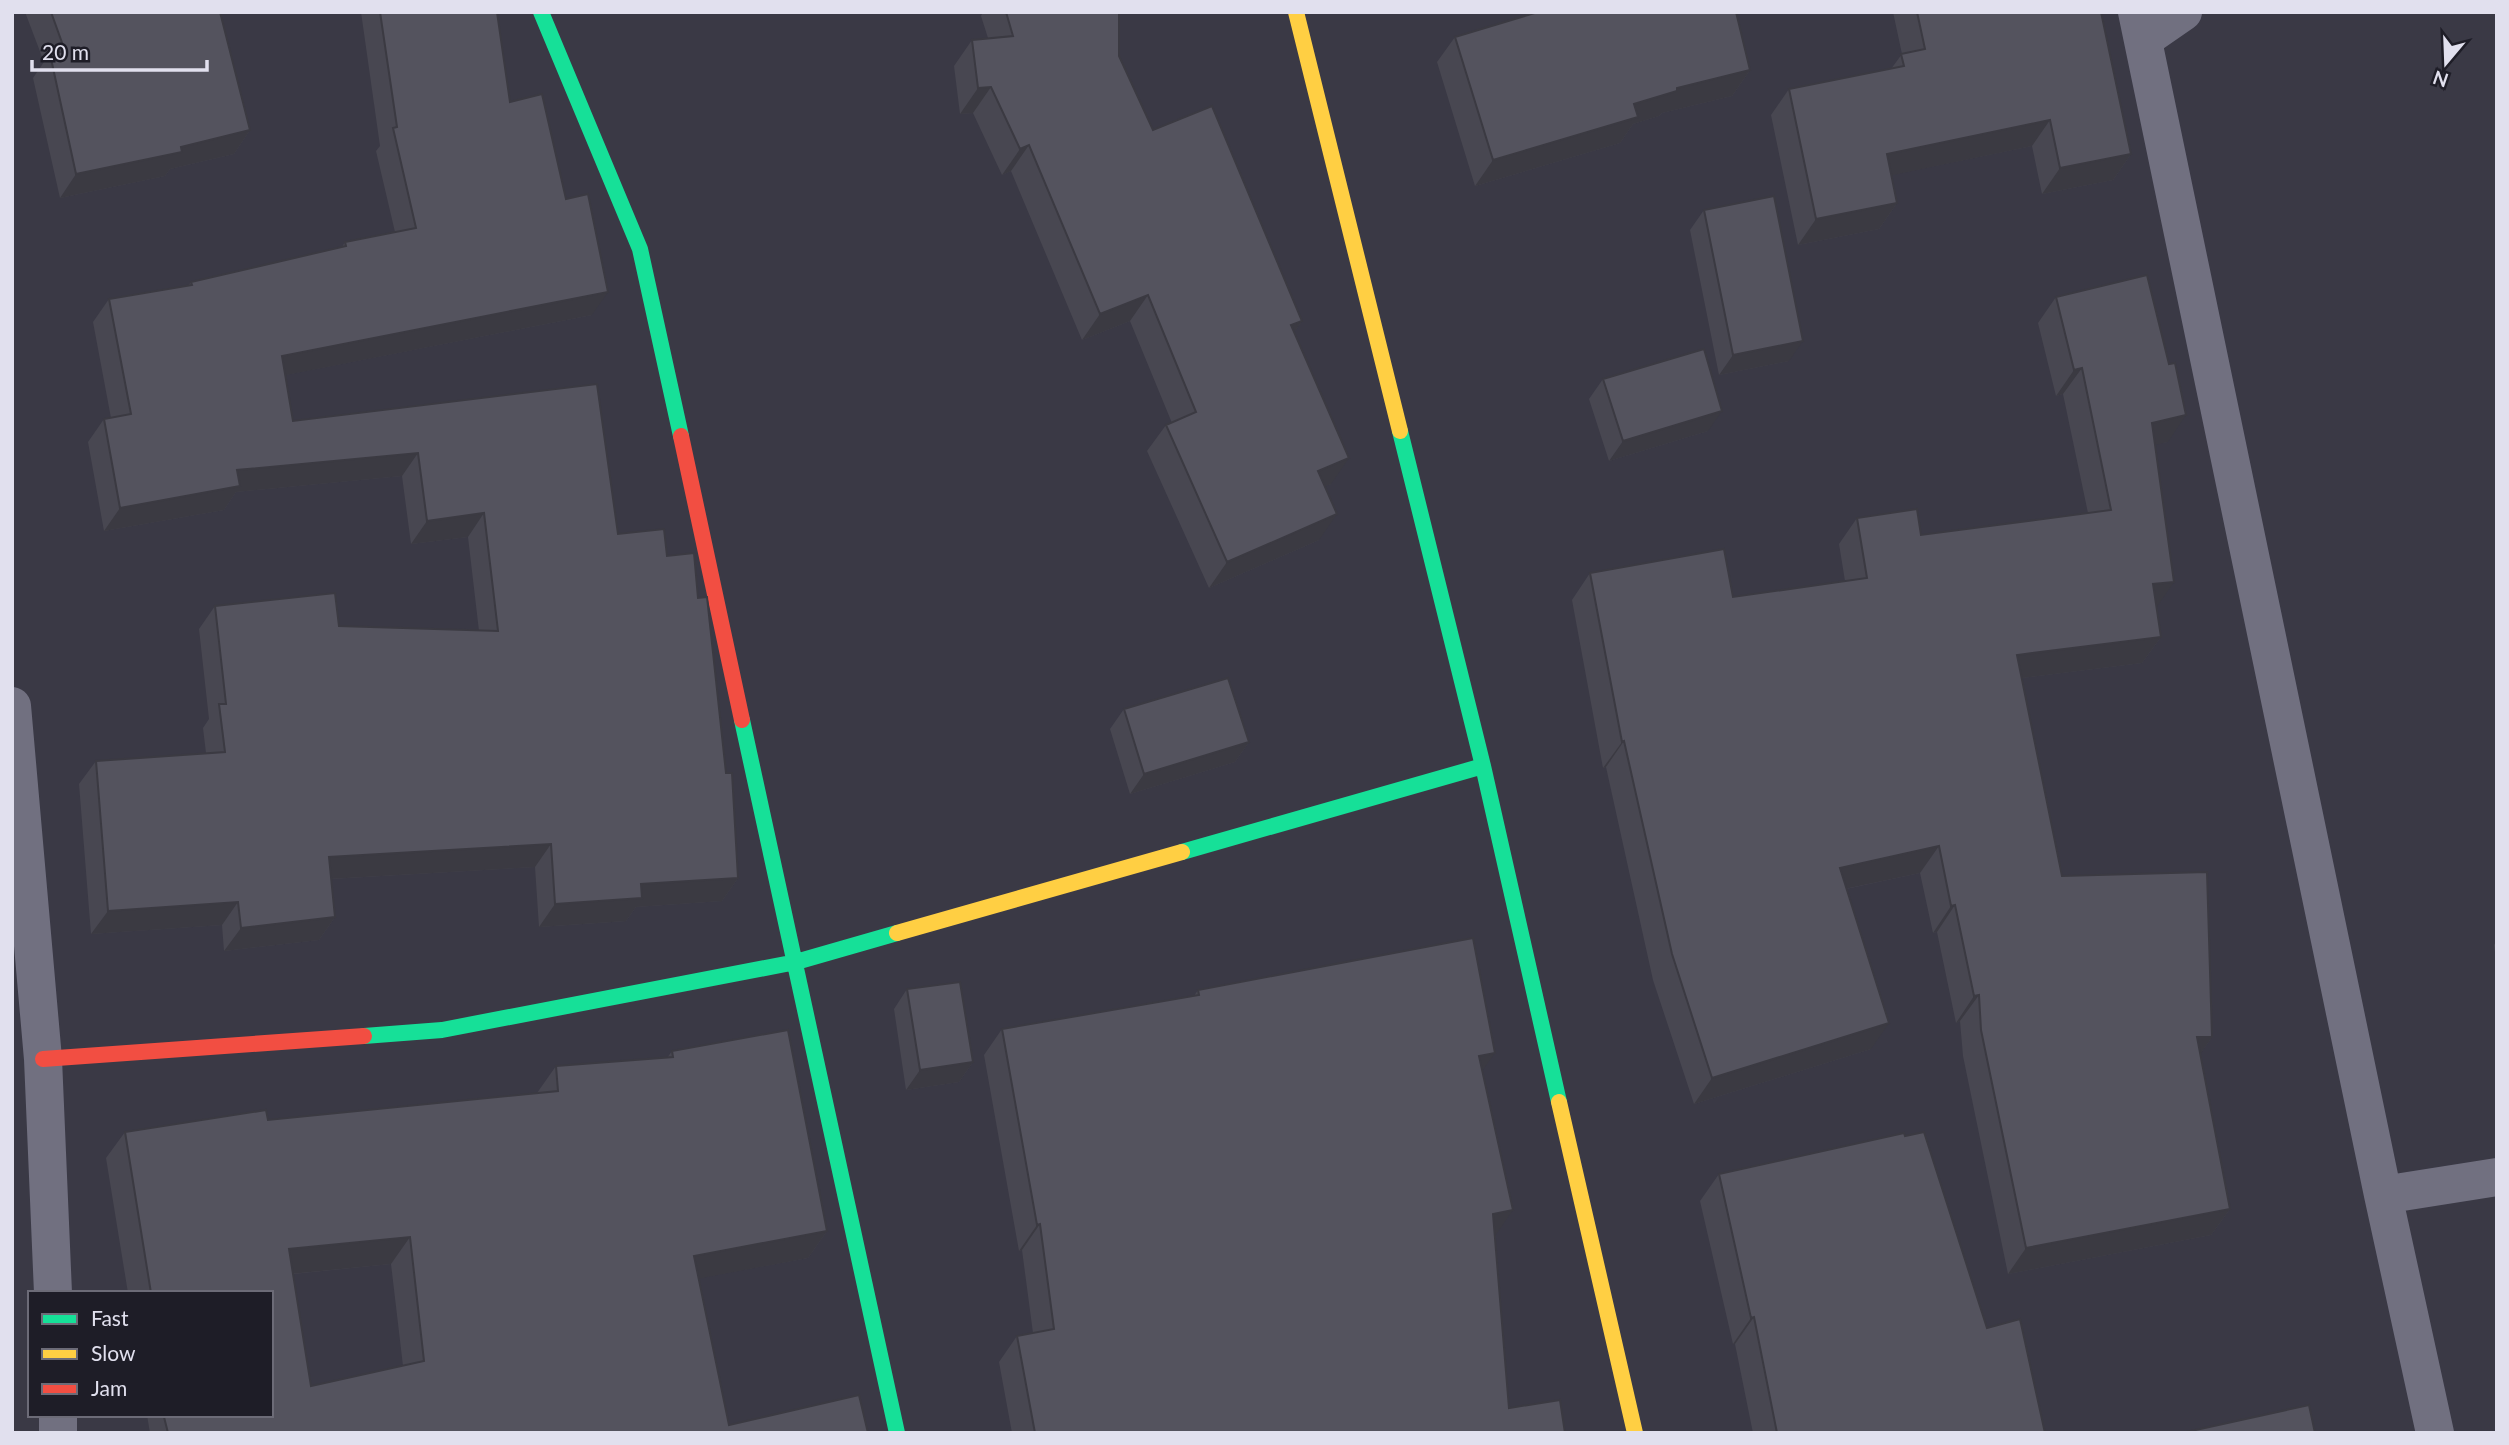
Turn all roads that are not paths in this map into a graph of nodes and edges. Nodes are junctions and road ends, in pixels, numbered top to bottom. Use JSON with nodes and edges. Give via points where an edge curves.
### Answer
{"nodes":[{"id":1,"x":541,"y":12,"type":"edge"},
{"id":2,"x":1296,"y":12,"type":"edge"},
{"id":3,"x":2183,"y":12,"type":"edge"},
{"id":4,"x":2140,"y":25,"type":"edge"},
{"id":5,"x":12,"y":706,"type":"edge"},
{"id":6,"x":1483,"y":766,"type":"junction"},
{"id":7,"x":796,"y":962,"type":"junction"},
{"id":8,"x":43,"y":1059,"type":"junction"},
{"id":9,"x":2497,"y":1177,"type":"edge"},
{"id":10,"x":2383,"y":1195,"type":"junction"},
{"id":11,"x":53,"y":1291,"type":"edge"},
{"id":12,"x":897,"y":1433,"type":"edge"},
{"id":13,"x":1634,"y":1433,"type":"edge"},
{"id":14,"x":2435,"y":1433,"type":"edge"}],
"edges":[{"from":1,"to":7,"type":"street","via":[[640,249]]},
{"from":2,"to":6,"type":"street"},
{"from":3,"to":4,"type":"street"},
{"from":4,"to":10,"type":"street"},
{"from":5,"to":8,"type":"street"},
{"from":6,"to":7,"type":"street"},
{"from":6,"to":13,"type":"street"},
{"from":7,"to":8,"type":"street","via":[[442,1030]]},
{"from":7,"to":12,"type":"street"},
{"from":8,"to":11,"type":"street"},
{"from":9,"to":10,"type":"street"},
{"from":10,"to":14,"type":"street"}]}
